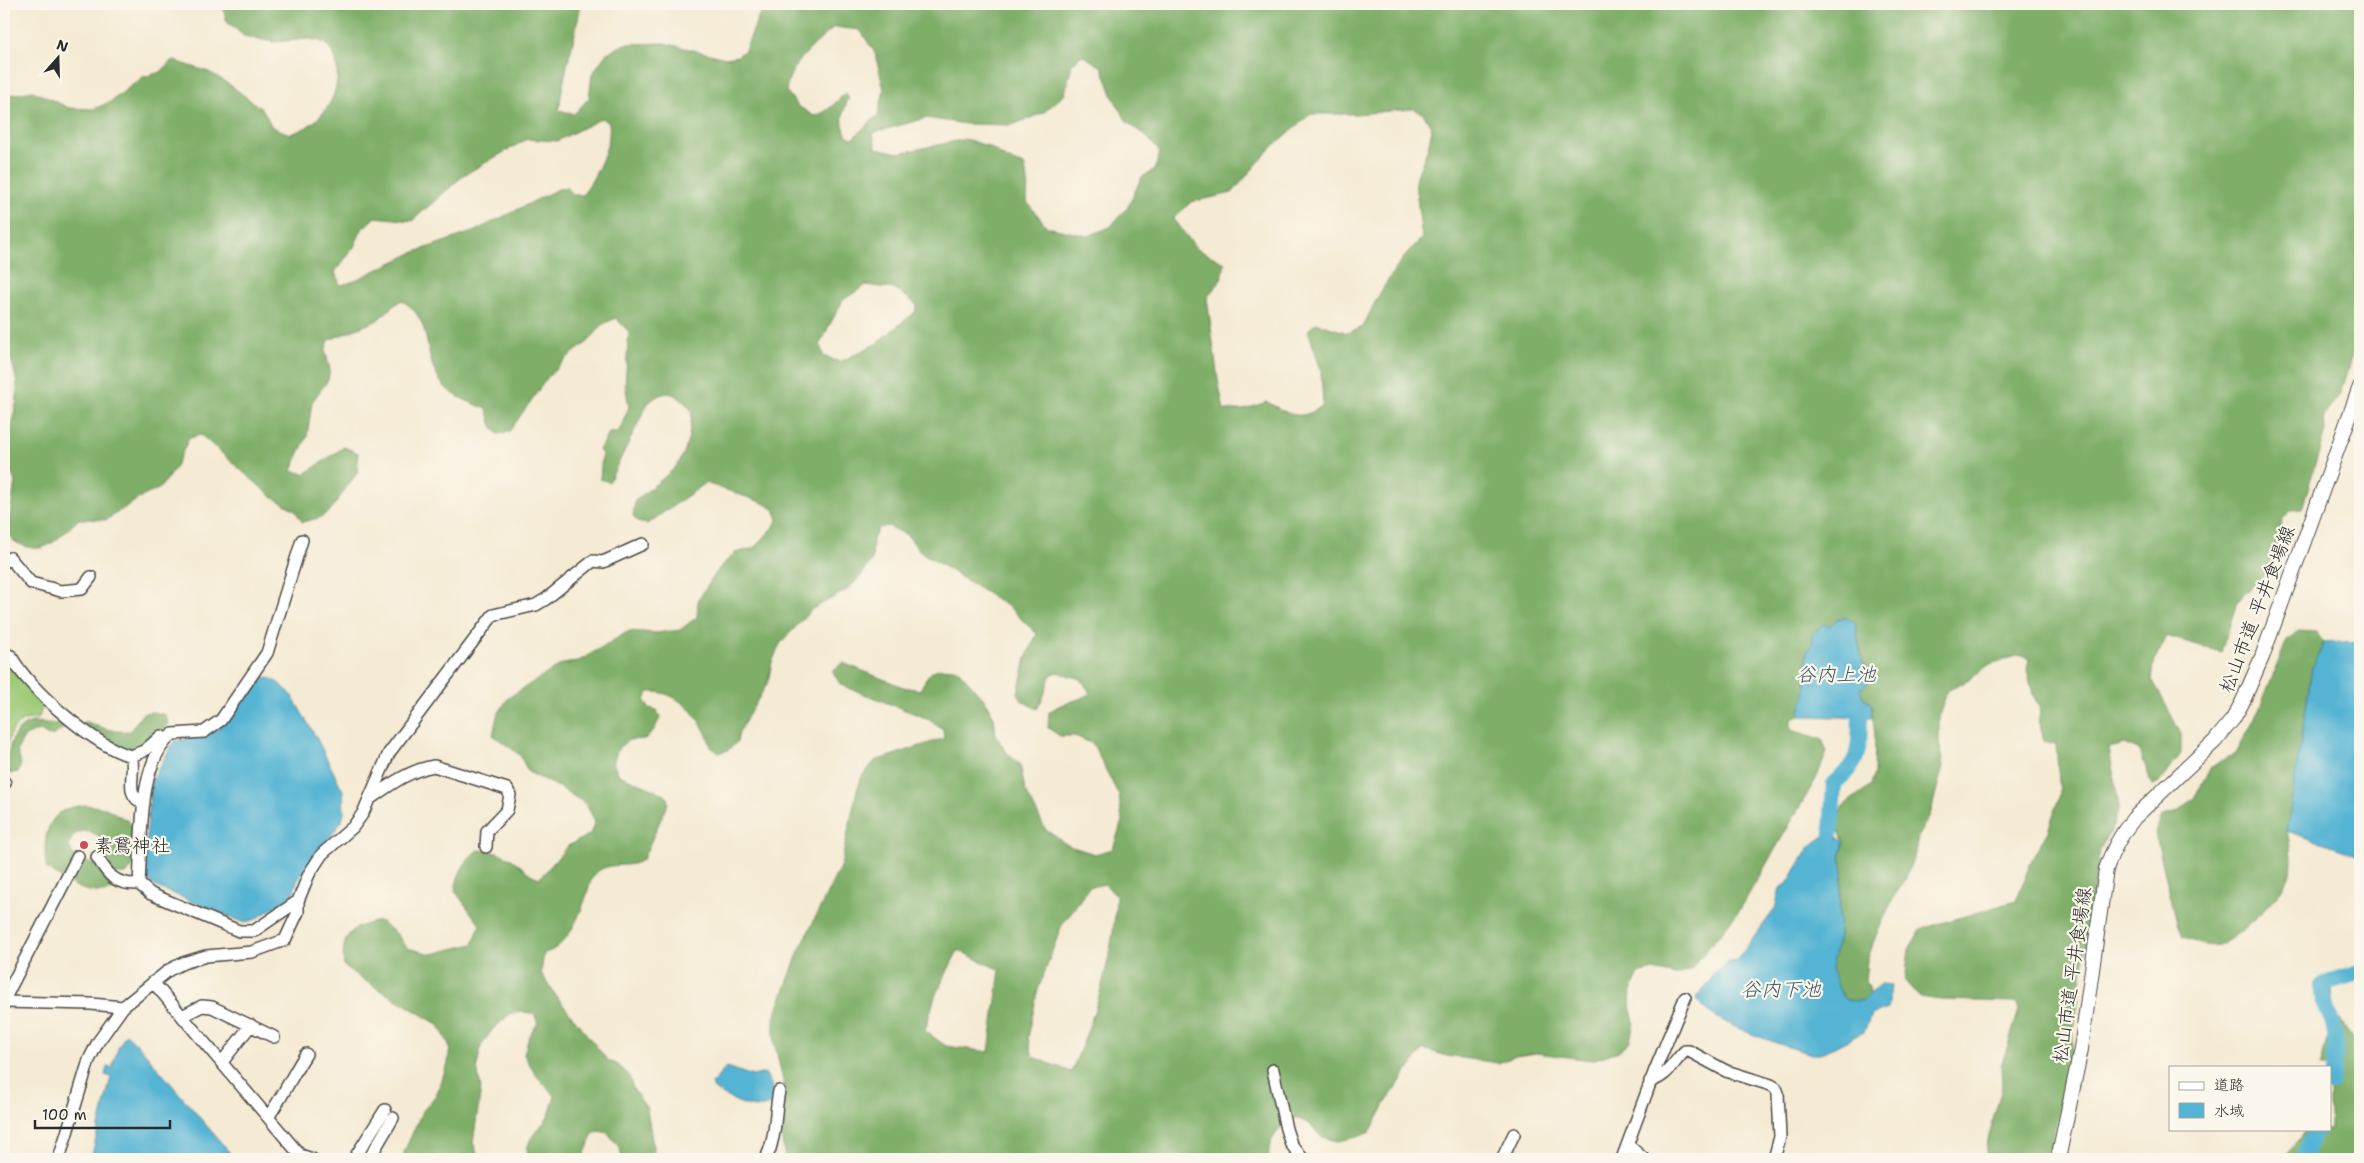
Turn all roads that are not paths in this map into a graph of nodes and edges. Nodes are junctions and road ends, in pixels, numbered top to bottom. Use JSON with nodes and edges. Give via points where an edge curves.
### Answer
{"nodes":[{"id":1,"x":2360,"y":387,"type":"edge"},
{"id":2,"x":302,"y":540,"type":"dead end"},
{"id":3,"x":643,"y":544,"type":"dead end"},
{"id":4,"x":4,"y":562,"type":"edge"},
{"id":5,"x":92,"y":577,"type":"dead end"},
{"id":6,"x":4,"y":653,"type":"edge"},
{"id":7,"x":173,"y":734,"type":"junction"},
{"id":8,"x":131,"y":756,"type":"junction"},
{"id":9,"x":371,"y":798,"type":"junction"},
{"id":10,"x":144,"y":803,"type":"junction"},
{"id":11,"x":486,"y":847,"type":"dead end"},
{"id":12,"x":78,"y":856,"type":"dead end"},
{"id":13,"x":98,"y":857,"type":"dead end"},
{"id":14,"x":139,"y":884,"type":"junction"},
{"id":15,"x":298,"y":901,"type":"junction"},
{"id":16,"x":153,"y":982,"type":"junction"},
{"id":17,"x":1685,"y":998,"type":"dead end"},
{"id":18,"x":4,"y":1001,"type":"edge"},
{"id":19,"x":123,"y":1007,"type":"junction"},
{"id":20,"x":182,"y":1016,"type":"junction"},
{"id":21,"x":251,"y":1024,"type":"junction"},
{"id":22,"x":274,"y":1037,"type":"dead end"},
{"id":23,"x":306,"y":1054,"type":"dead end"},
{"id":24,"x":222,"y":1062,"type":"junction"},
{"id":25,"x":1273,"y":1070,"type":"dead end"},
{"id":26,"x":1650,"y":1081,"type":"junction"},
{"id":27,"x":779,"y":1091,"type":"dead end"},
{"id":28,"x":268,"y":1117,"type":"junction"},
{"id":29,"x":1514,"y":1134,"type":"dead end"},
{"id":30,"x":1628,"y":1144,"type":"junction"},
{"id":31,"x":59,"y":1159,"type":"edge"},
{"id":32,"x":312,"y":1159,"type":"edge"},
{"id":33,"x":354,"y":1159,"type":"edge"},
{"id":34,"x":369,"y":1159,"type":"edge"},
{"id":35,"x":766,"y":1159,"type":"edge"},
{"id":36,"x":1303,"y":1159,"type":"edge"},
{"id":37,"x":1502,"y":1159,"type":"edge"},
{"id":38,"x":1622,"y":1159,"type":"edge"},
{"id":39,"x":1644,"y":1159,"type":"edge"},
{"id":40,"x":1774,"y":1159,"type":"edge"},
{"id":41,"x":2058,"y":1159,"type":"edge"}],
"edges":[{"from":1,"to":41,"type":"street","name":"松山市道 平井食場線","via":[[2262,657],[2233,720],[2134,818],[2110,858],[2081,1049]]},
{"from":2,"to":7,"type":"street","via":[[267,653],[221,720],[204,732]]},
{"from":3,"to":9,"type":"street","via":[[603,562],[592,562],[536,605],[493,615],[389,753]]},
{"from":4,"to":5,"type":"street","via":[[10,558],[31,583],[61,591],[82,589]]},
{"from":6,"to":8,"type":"street","via":[[11,656],[18,670],[62,711],[109,747]]},
{"from":7,"to":8,"type":"street","via":[[164,734],[144,751]]},
{"from":7,"to":10,"type":"street","via":[[162,743],[152,761]]},
{"from":8,"to":10,"type":"street","via":[[134,762],[133,793],[138,801]]},
{"from":9,"to":11,"type":"street","via":[[401,778],[434,766],[507,789],[510,796],[507,810],[487,831]]},
{"from":9,"to":15,"type":"street","via":[[353,827],[322,854]]},
{"from":10,"to":14,"type":"street"},
{"from":12,"to":18,"type":"street"},
{"from":13,"to":14,"type":"street","via":[[108,875]]},
{"from":14,"to":15,"type":"street","via":[[151,894],[239,931],[254,931]]},
{"from":15,"to":16,"type":"street","via":[[298,912],[285,940],[252,952],[206,956],[183,963]]},
{"from":16,"to":19,"type":"street"},
{"from":16,"to":20,"type":"street"},
{"from":17,"to":26,"type":"street"},
{"from":18,"to":19,"type":"street"},
{"from":19,"to":31,"type":"street","via":[[89,1060]]},
{"from":20,"to":21,"type":"street","via":[[202,1006],[212,1007]]},
{"from":20,"to":24,"type":"street"},
{"from":21,"to":22,"type":"street"},
{"from":21,"to":24,"type":"street"},
{"from":23,"to":28,"type":"street"},
{"from":24,"to":28,"type":"street"},
{"from":25,"to":36,"type":"street","via":[[1291,1144]]},
{"from":26,"to":30,"type":"street"},
{"from":26,"to":40,"type":"street","via":[[1664,1075],[1681,1054],[1689,1051],[1726,1071],[1776,1088],[1780,1137]]},
{"from":27,"to":35,"type":"street","via":[[774,1140]]},
{"from":28,"to":32,"type":"street","via":[[300,1155]]},
{"from":29,"to":37,"type":"street"},
{"from":30,"to":38,"type":"street"},
{"from":30,"to":39,"type":"street"},
{"from":33,"to":34,"type":"street","via":[[389,1114]]}]}
